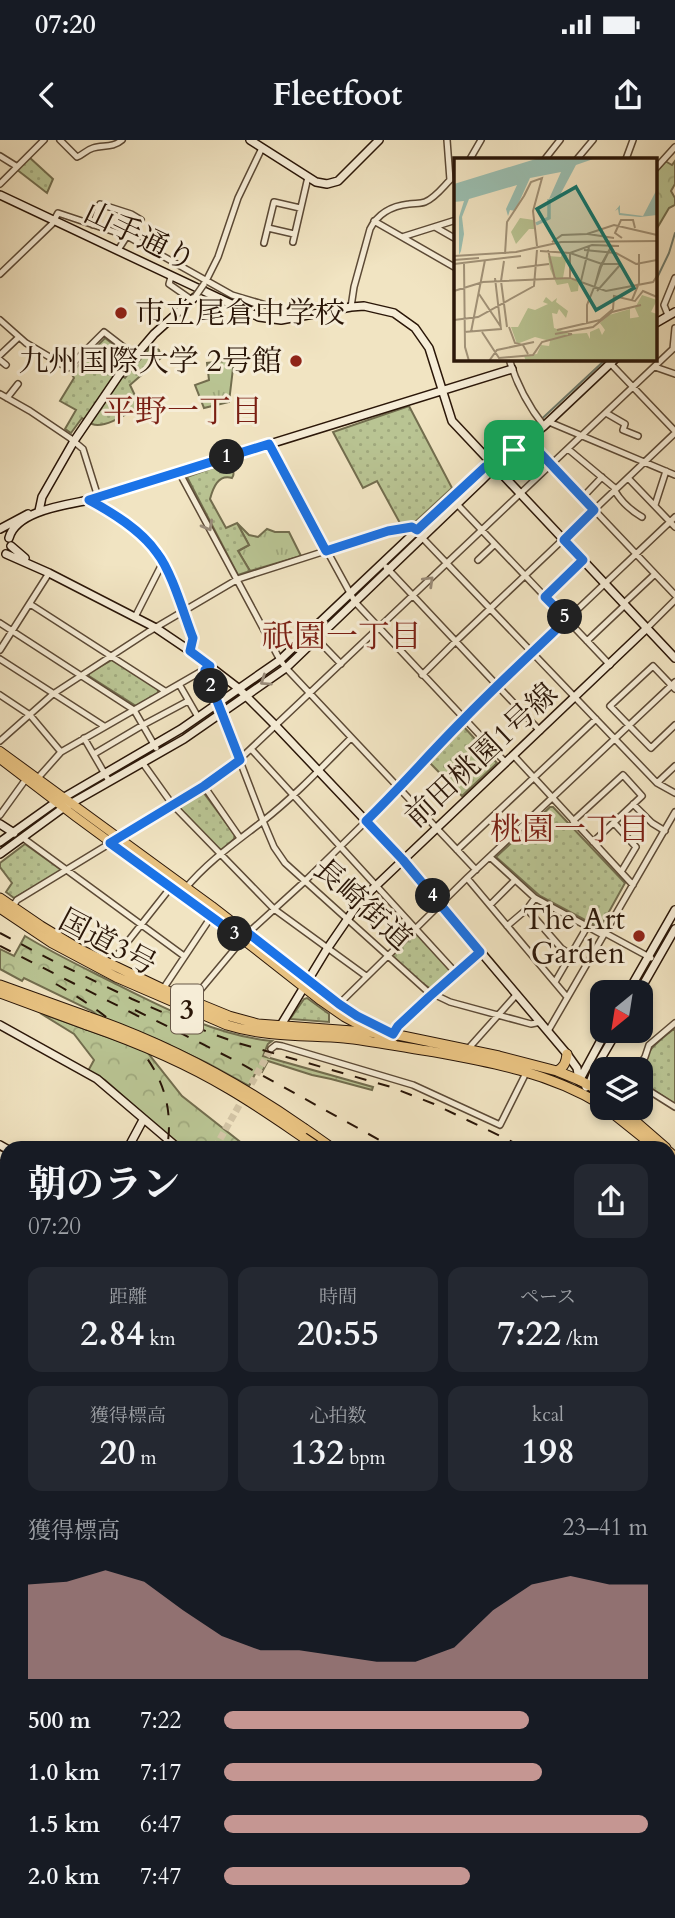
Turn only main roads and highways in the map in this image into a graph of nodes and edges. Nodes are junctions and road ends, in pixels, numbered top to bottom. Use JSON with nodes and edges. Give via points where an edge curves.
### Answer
{"nodes":[{"id":1,"x":0,"y":751,"type":"edge"},
{"id":2,"x":0,"y":759,"type":"edge"},
{"id":3,"x":63,"y":803,"type":"junction"},
{"id":4,"x":114,"y":840,"type":"junction"},
{"id":5,"x":184,"y":891,"type":"junction"},
{"id":6,"x":0,"y":898,"type":"edge"},
{"id":7,"x":0,"y":908,"type":"edge"},
{"id":8,"x":245,"y":936,"type":"junction"},
{"id":9,"x":306,"y":984,"type":"junction"},
{"id":10,"x":0,"y":985,"type":"edge"},
{"id":11,"x":0,"y":993,"type":"edge"},
{"id":12,"x":88,"y":1021,"type":"junction"},
{"id":13,"x":370,"y":1032,"type":"junction"},
{"id":14,"x":393,"y":1034,"type":"junction"},
{"id":15,"x":396,"y":1045,"type":"junction"},
{"id":16,"x":567,"y":1055,"type":"road end"},
{"id":17,"x":556,"y":1071,"type":"junction"},
{"id":18,"x":590,"y":1085,"type":"edge"},
{"id":19,"x":590,"y":1098,"type":"edge"},
{"id":20,"x":622,"y":1120,"type":"edge"},
{"id":21,"x":632,"y":1120,"type":"edge"},
{"id":22,"x":309,"y":1141,"type":"edge"},
{"id":23,"x":322,"y":1141,"type":"edge"},
{"id":24,"x":650,"y":1141,"type":"edge"},
{"id":25,"x":653,"y":1141,"type":"edge"}],
"edges":[{"from":1,"to":3,"type":"main road"},
{"from":2,"to":3,"type":"main road"},
{"from":3,"to":4,"type":"main road"},
{"from":4,"to":5,"type":"main road"},
{"from":4,"to":5,"type":"main road","via":[[171,887]]},
{"from":5,"to":8,"type":"main road"},
{"from":5,"to":8,"type":"main road","via":[[211,916]]},
{"from":6,"to":13,"type":"highway","name":"国道3号","number":"3","via":[[81,950],[233,1017],[258,1024]]},
{"from":7,"to":15,"type":"highway","name":"国道3号","number":"3","via":[[104,970],[227,1025],[265,1034]]},
{"from":8,"to":9,"type":"main road"},
{"from":9,"to":13,"type":"main road","via":[[344,1017]]},
{"from":9,"to":14,"type":"main road"},
{"from":10,"to":12,"type":"highway","number":"3"},
{"from":11,"to":12,"type":"highway","number":"3"},
{"from":12,"to":22,"type":"highway","number":"3","bridge":true,"via":[[204,1074]]},
{"from":12,"to":23,"type":"highway","number":"3","bridge":true,"via":[[161,1045],[206,1068]]},
{"from":13,"to":14,"type":"highway","name":"国道3号","number":"3"},
{"from":13,"to":15,"type":"main road"},
{"from":14,"to":17,"type":"highway","name":"国道3号","number":"3"},
{"from":15,"to":19,"type":"highway","name":"国道3号","number":"3","via":[[527,1071]]},
{"from":16,"to":17,"type":"highway","via":[[566,1063]]},
{"from":17,"to":18,"type":"highway","name":"国道3号","number":"3"},
{"from":20,"to":24,"type":"highway","name":"国道3号","number":"3"},
{"from":21,"to":25,"type":"highway","name":"国道3号","number":"3"}]}
